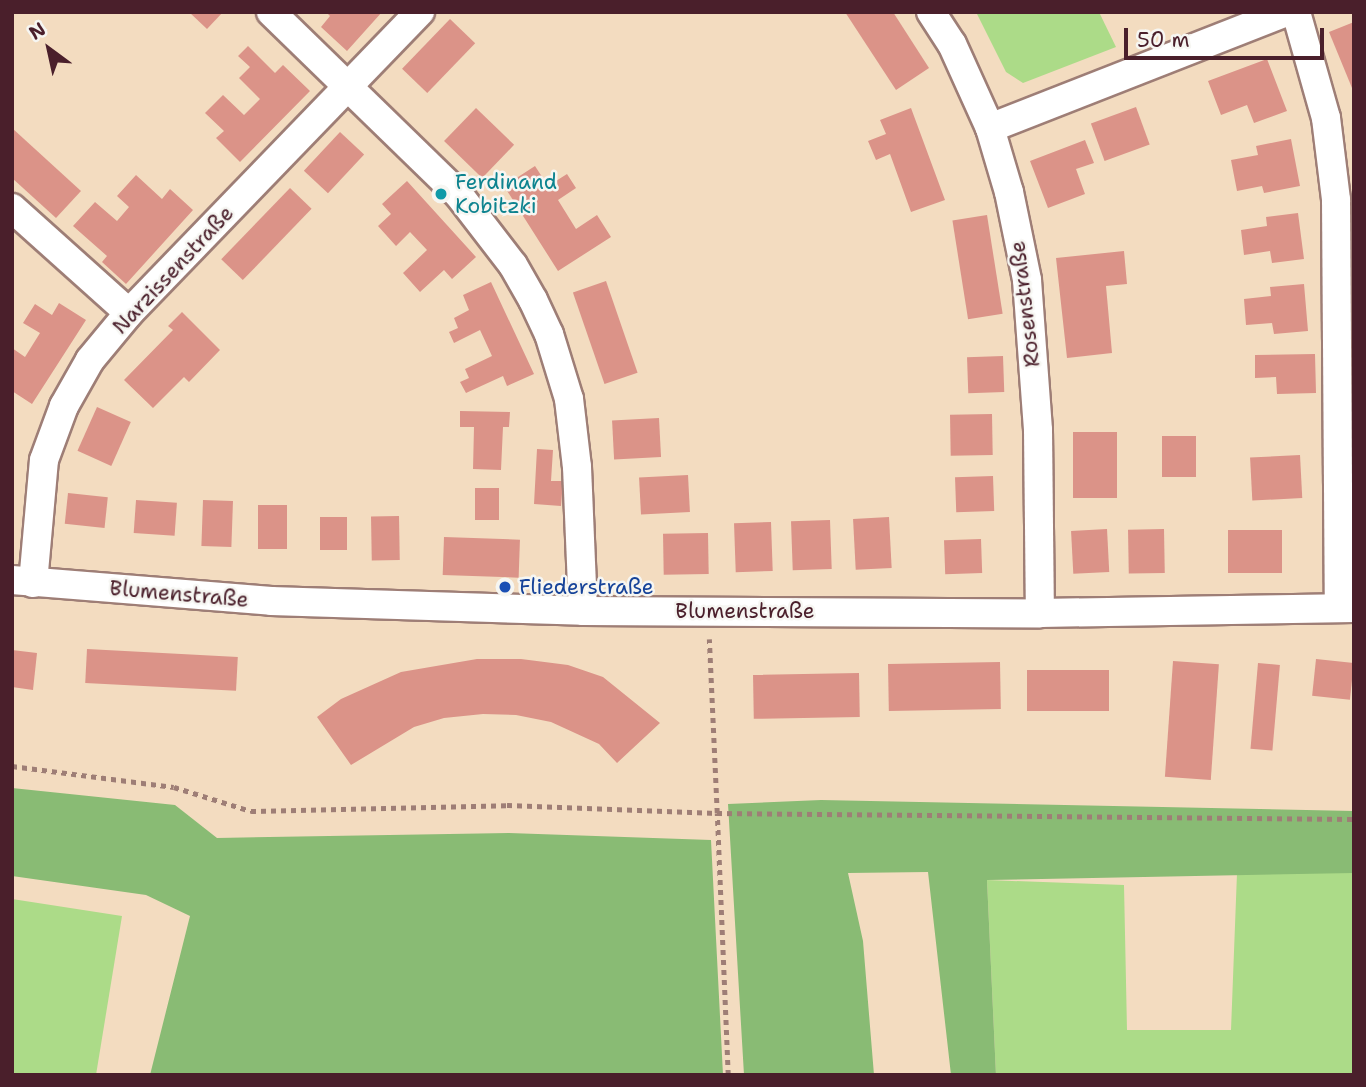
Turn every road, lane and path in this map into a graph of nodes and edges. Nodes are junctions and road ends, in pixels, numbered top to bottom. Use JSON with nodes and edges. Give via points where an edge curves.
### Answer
{"nodes":[{"id":1,"x":271,"y":12,"type":"edge"},
{"id":2,"x":420,"y":12,"type":"edge"},
{"id":3,"x":931,"y":12,"type":"edge"},
{"id":4,"x":1286,"y":12,"type":"edge"},
{"id":5,"x":1296,"y":12,"type":"edge"},
{"id":6,"x":349,"y":86,"type":"junction"},
{"id":7,"x":990,"y":128,"type":"junction"},
{"id":8,"x":12,"y":208,"type":"edge"},
{"id":9,"x":129,"y":313,"type":"junction"},
{"id":10,"x":22,"y":581,"type":"edge"},
{"id":11,"x":1346,"y":608,"type":"edge"},
{"id":12,"x":708,"y":610,"type":"junction"},
{"id":13,"x":583,"y":611,"type":"junction"},
{"id":14,"x":1040,"y":613,"type":"junction"},
{"id":15,"x":12,"y":766,"type":"edge"},
{"id":16,"x":717,"y":813,"type":"junction"},
{"id":17,"x":1354,"y":819,"type":"edge"},
{"id":18,"x":728,"y":1075,"type":"edge"}],
"edges":[{"from":1,"to":6,"type":"street"},
{"from":2,"to":6,"type":"street","name":"Narzissenstraße"},
{"from":3,"to":7,"type":"street","name":"Rosenstraße","via":[[952,44]]},
{"from":4,"to":7,"type":"street"},
{"from":5,"to":11,"type":"street","via":[[1326,118],[1336,200]]},
{"from":6,"to":9,"type":"street","name":"Narzissenstraße"},
{"from":6,"to":13,"type":"street","via":[[486,228],[520,277],[548,334],[569,399],[573,429]]},
{"from":7,"to":14,"type":"street","name":"Rosenstraße","via":[[1027,279],[1038,430]]},
{"from":8,"to":9,"type":"street"},
{"from":9,"to":10,"type":"street","name":"Narzissenstraße","via":[[76,382],[53,431]]},
{"from":10,"to":13,"type":"street","name":"Blumenstraße","via":[[271,601]]},
{"from":11,"to":14,"type":"street","name":"Blumenstraße"},
{"from":12,"to":13,"type":"street","name":"Blumenstraße"},
{"from":12,"to":14,"type":"street","name":"Blumenstraße"},
{"from":12,"to":16,"type":"path"},
{"from":15,"to":16,"type":"path","via":[[174,787],[251,811],[507,805]]},
{"from":16,"to":17,"type":"path"},
{"from":16,"to":18,"type":"path"}]}
